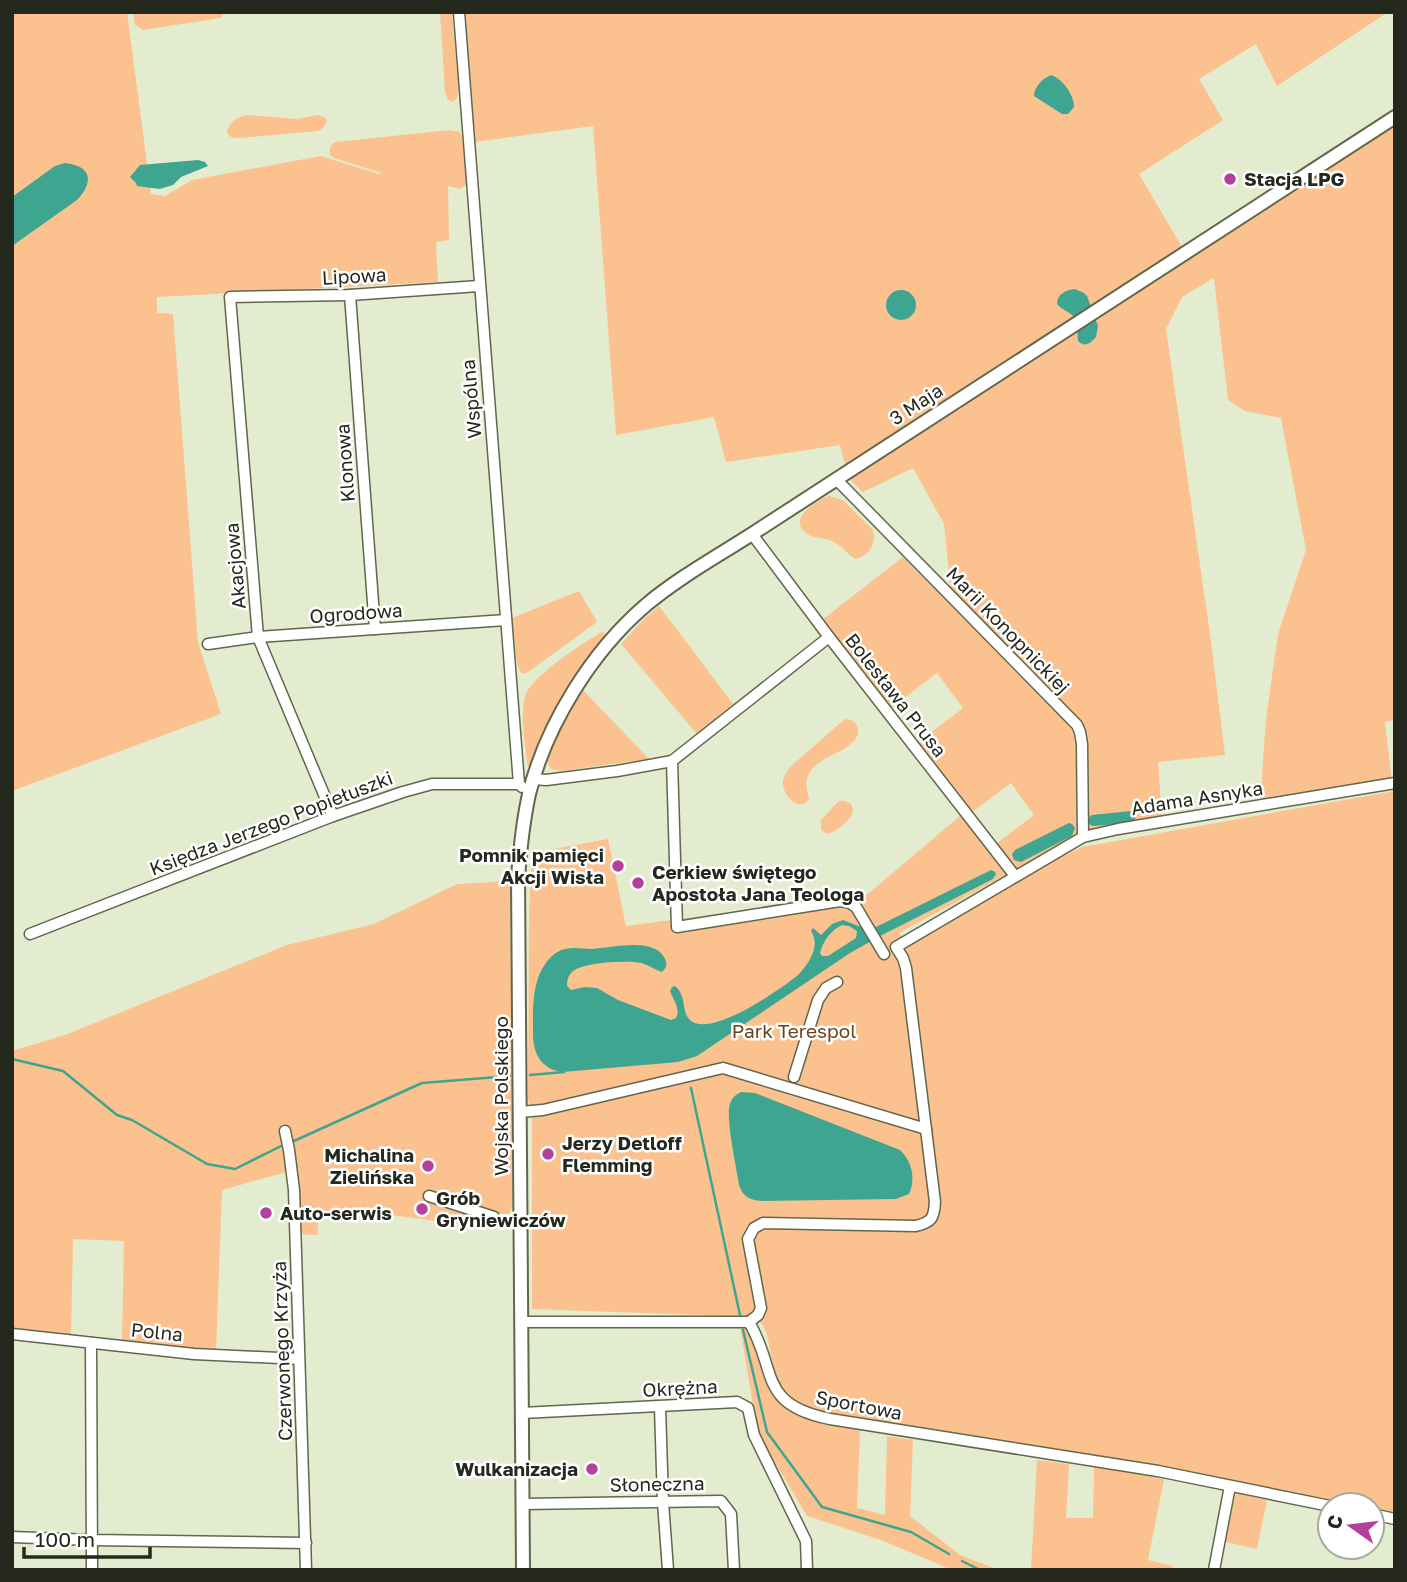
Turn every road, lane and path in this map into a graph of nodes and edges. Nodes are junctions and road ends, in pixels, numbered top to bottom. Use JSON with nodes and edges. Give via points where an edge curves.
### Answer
{"nodes":[{"id":1,"x":459,"y":12,"type":"edge"},
{"id":2,"x":1395,"y":117,"type":"edge"},
{"id":3,"x":479,"y":286,"type":"junction"},
{"id":4,"x":350,"y":295,"type":"junction"},
{"id":5,"x":230,"y":298,"type":"joint"},
{"id":6,"x":836,"y":479,"type":"junction"},
{"id":7,"x":752,"y":534,"type":"junction"},
{"id":8,"x":506,"y":620,"type":"junction"},
{"id":9,"x":375,"y":629,"type":"junction"},
{"id":10,"x":258,"y":637,"type":"junction"},
{"id":11,"x":829,"y":637,"type":"junction"},
{"id":12,"x":208,"y":644,"type":"dead end"},
{"id":13,"x":672,"y":761,"type":"junction"},
{"id":14,"x":1395,"y":783,"type":"edge"},
{"id":15,"x":528,"y":784,"type":"junction"},
{"id":16,"x":333,"y":817,"type":"junction"},
{"id":17,"x":1083,"y":837,"type":"junction"},
{"id":18,"x":1015,"y":876,"type":"junction"},
{"id":19,"x":30,"y":934,"type":"dead end"},
{"id":20,"x":884,"y":954,"type":"dead end"},
{"id":21,"x":837,"y":982,"type":"dead end"},
{"id":22,"x":794,"y":1077,"type":"dead end"},
{"id":23,"x":520,"y":1112,"type":"junction"},
{"id":24,"x":926,"y":1129,"type":"junction"},
{"id":25,"x":285,"y":1131,"type":"dead end"},
{"id":26,"x":429,"y":1196,"type":"dead end"},
{"id":27,"x":494,"y":1217,"type":"dead end"},
{"id":28,"x":521,"y":1322,"type":"junction"},
{"id":29,"x":749,"y":1322,"type":"junction"},
{"id":30,"x":12,"y":1334,"type":"edge"},
{"id":31,"x":91,"y":1343,"type":"junction"},
{"id":32,"x":299,"y":1359,"type":"junction"},
{"id":33,"x":660,"y":1407,"type":"junction"},
{"id":34,"x":522,"y":1413,"type":"junction"},
{"id":35,"x":1230,"y":1486,"type":"junction"},
{"id":36,"x":663,"y":1502,"type":"junction"},
{"id":37,"x":1316,"y":1503,"type":"edge"},
{"id":38,"x":522,"y":1504,"type":"junction"},
{"id":39,"x":12,"y":1537,"type":"edge"},
{"id":40,"x":92,"y":1540,"type":"junction"},
{"id":41,"x":306,"y":1544,"type":"junction"},
{"id":42,"x":92,"y":1570,"type":"edge"},
{"id":43,"x":306,"y":1570,"type":"edge"},
{"id":44,"x":523,"y":1570,"type":"edge"},
{"id":45,"x":668,"y":1570,"type":"edge"},
{"id":46,"x":734,"y":1570,"type":"edge"},
{"id":47,"x":807,"y":1570,"type":"edge"},
{"id":48,"x":1213,"y":1570,"type":"edge"}],
"edges":[{"from":1,"to":3,"type":"street","name":"Wspólna"},
{"from":2,"to":6,"type":"street","name":"3 Maja"},
{"from":3,"to":4,"type":"street","name":"Lipowa"},
{"from":3,"to":8,"type":"street","name":"Wspólna"},
{"from":4,"to":5,"type":"street","name":"Lipowa"},
{"from":4,"to":9,"type":"street","name":"Klonowa"},
{"from":5,"to":10,"type":"street","name":"Akacjowa"},
{"from":6,"to":7,"type":"street","name":"3 Maja"},
{"from":6,"to":17,"type":"street","name":"Marii Konopnickiej","via":[[1077,725],[1082,744]]},
{"from":7,"to":11,"type":"street","name":"Bolesława Prusa"},
{"from":7,"to":15,"type":"street","name":"3 Maja","via":[[678,581],[612,639],[569,699]]},
{"from":8,"to":9,"type":"street","name":"Ogrodowa"},
{"from":8,"to":15,"type":"street","name":"Wspólna"},
{"from":9,"to":10,"type":"street","name":"Ogrodowa"},
{"from":10,"to":12,"type":"street","name":"Ogrodowa"},
{"from":10,"to":16,"type":"street","name":"Akacjowa"},
{"from":11,"to":13,"type":"street","name":"Księdza Jerzego Popiełuszki"},
{"from":11,"to":18,"type":"street","name":"Bolesława Prusa"},
{"from":13,"to":15,"type":"street","name":"Księdza Jerzego Popiełuszki"},
{"from":13,"to":20,"type":"street","via":[[677,927],[840,901],[856,907]]},
{"from":14,"to":17,"type":"street","name":"Adama Asnyka"},
{"from":15,"to":16,"type":"street","name":"Księdza Jerzego Popiełuszki","via":[[432,784]]},
{"from":15,"to":23,"type":"street","name":"Wojska Polskiego","via":[[518,878]]},
{"from":16,"to":19,"type":"street","name":"Księdza Jerzego Popiełuszki"},
{"from":17,"to":18,"type":"street","name":"Adama Asnyka"},
{"from":18,"to":24,"type":"street","name":"Adama Asnyka","via":[[896,947],[906,968]]},
{"from":21,"to":22,"type":"street","via":[[818,1000]]},
{"from":23,"to":24,"type":"street","via":[[723,1068]]},
{"from":23,"to":28,"type":"street","name":"Wojska Polskiego"},
{"from":24,"to":29,"type":"street","via":[[935,1202],[934,1215],[927,1223],[764,1223],[754,1228],[748,1239],[761,1308]]},
{"from":25,"to":32,"type":"street","name":"Czerwonego Krzyża","via":[[294,1190]]},
{"from":26,"to":27,"type":"street"},
{"from":28,"to":29,"type":"street"},
{"from":28,"to":34,"type":"street","name":"Wojska Polskiego"},
{"from":29,"to":35,"type":"street","name":"Sportowa","via":[[775,1388],[788,1404],[807,1413]]},
{"from":30,"to":31,"type":"street","name":"Polna"},
{"from":31,"to":32,"type":"street","name":"Polna"},
{"from":31,"to":40,"type":"street"},
{"from":32,"to":41,"type":"street","name":"Czerwonego Krzyża"},
{"from":33,"to":34,"type":"street","name":"Okrężna"},
{"from":33,"to":36,"type":"street"},
{"from":33,"to":47,"type":"street","name":"Okrężna","via":[[737,1402],[748,1408],[754,1435],[806,1541]]},
{"from":34,"to":38,"type":"street","name":"Wojska Polskiego"},
{"from":35,"to":37,"type":"street","name":"Sportowa"},
{"from":35,"to":48,"type":"street"},
{"from":36,"to":38,"type":"street","name":"Słoneczna"},
{"from":36,"to":45,"type":"street"},
{"from":36,"to":46,"type":"street","name":"Słoneczna","via":[[721,1501],[732,1514]]},
{"from":38,"to":44,"type":"street","name":"Wojska Polskiego"},
{"from":39,"to":40,"type":"street"},
{"from":40,"to":41,"type":"street"},
{"from":40,"to":42,"type":"street"},
{"from":41,"to":43,"type":"street","name":"Czerwonego Krzyża"}]}
